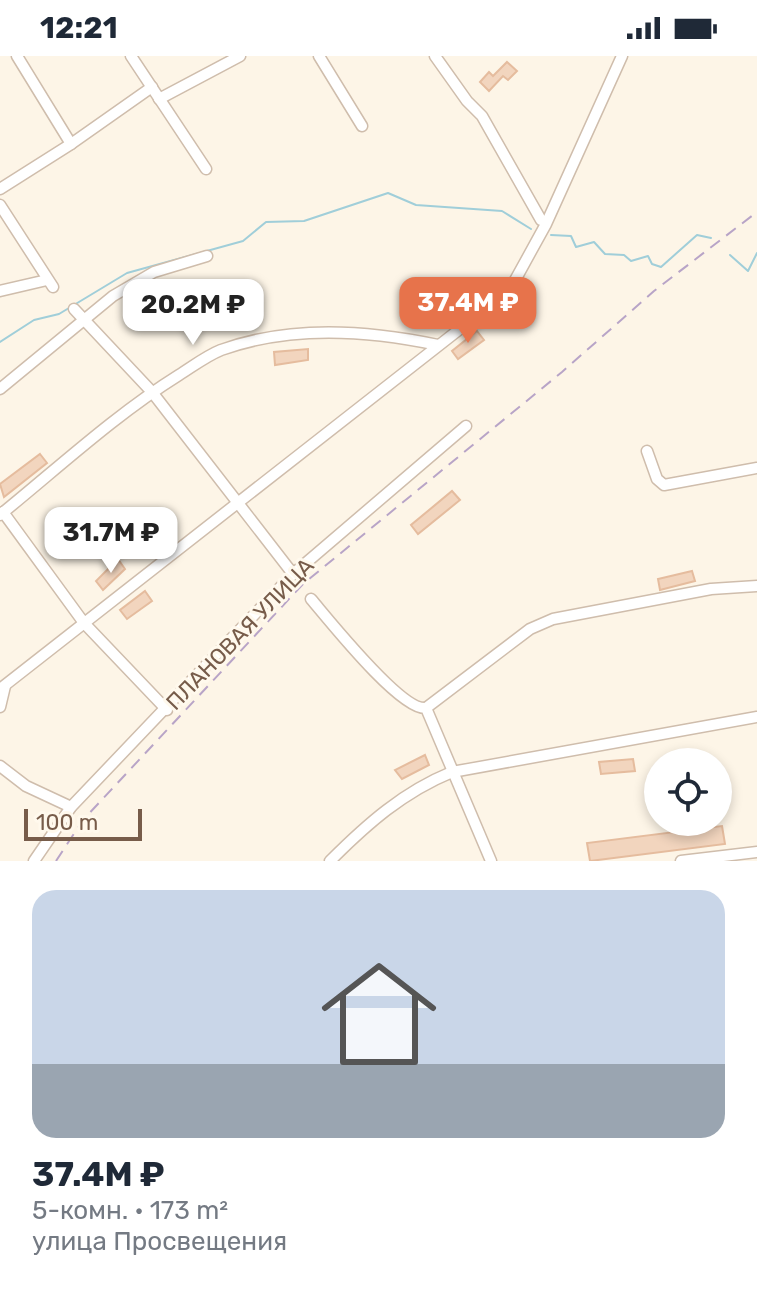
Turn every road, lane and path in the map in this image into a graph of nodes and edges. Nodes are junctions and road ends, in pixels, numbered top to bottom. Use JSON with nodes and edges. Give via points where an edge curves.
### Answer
{"nodes":[{"id":1,"x":17,"y":56,"type":"edge"},
{"id":2,"x":131,"y":56,"type":"edge"},
{"id":3,"x":240,"y":56,"type":"edge"},
{"id":4,"x":319,"y":56,"type":"edge"},
{"id":5,"x":435,"y":56,"type":"edge"},
{"id":6,"x":622,"y":56,"type":"edge"},
{"id":7,"x":152,"y":87,"type":"junction"},
{"id":8,"x":159,"y":99,"type":"junction"},
{"id":9,"x":362,"y":126,"type":"dead end"},
{"id":10,"x":71,"y":144,"type":"junction"},
{"id":11,"x":206,"y":169,"type":"dead end"},
{"id":12,"x":0,"y":189,"type":"edge"},
{"id":13,"x":0,"y":205,"type":"edge"},
{"id":14,"x":541,"y":220,"type":"dead end"},
{"id":15,"x":207,"y":256,"type":"dead end"},
{"id":16,"x":0,"y":291,"type":"edge"},
{"id":17,"x":74,"y":309,"type":"dead end"},
{"id":18,"x":86,"y":320,"type":"junction"},
{"id":19,"x":438,"y":345,"type":"junction"},
{"id":20,"x":0,"y":389,"type":"edge"},
{"id":21,"x":152,"y":392,"type":"junction"},
{"id":22,"x":466,"y":426,"type":"dead end"},
{"id":23,"x":647,"y":451,"type":"dead end"},
{"id":24,"x":757,"y":468,"type":"edge"},
{"id":25,"x":236,"y":504,"type":"junction"},
{"id":26,"x":2,"y":513,"type":"edge"},
{"id":27,"x":293,"y":574,"type":"junction"},
{"id":28,"x":757,"y":586,"type":"edge"},
{"id":29,"x":311,"y":599,"type":"dead end"},
{"id":30,"x":84,"y":623,"type":"junction"},
{"id":31,"x":3,"y":687,"type":"edge"},
{"id":32,"x":0,"y":707,"type":"edge"},
{"id":33,"x":426,"y":708,"type":"junction"},
{"id":34,"x":167,"y":710,"type":"junction"},
{"id":35,"x":757,"y":717,"type":"edge"},
{"id":36,"x":0,"y":766,"type":"edge"},
{"id":37,"x":452,"y":772,"type":"junction"},
{"id":38,"x":71,"y":807,"type":"junction"},
{"id":39,"x":757,"y":852,"type":"edge"},
{"id":40,"x":34,"y":861,"type":"edge"},
{"id":41,"x":330,"y":861,"type":"edge"},
{"id":42,"x":491,"y":861,"type":"edge"},
{"id":43,"x":681,"y":861,"type":"edge"}],
"edges":[{"from":1,"to":10,"type":"street"},
{"from":2,"to":7,"type":"street"},
{"from":3,"to":8,"type":"street"},
{"from":4,"to":9,"type":"street"},
{"from":5,"to":14,"type":"street","via":[[482,116]]},
{"from":6,"to":19,"type":"street","via":[[513,284]]},
{"from":7,"to":8,"type":"street"},
{"from":7,"to":10,"type":"street"},
{"from":8,"to":11,"type":"street"},
{"from":10,"to":12,"type":"street"},
{"from":13,"to":16,"type":"street","via":[[50,284]]},
{"from":15,"to":18,"type":"street","via":[[154,272],[113,296]]},
{"from":17,"to":18,"type":"street"},
{"from":18,"to":20,"type":"street"},
{"from":18,"to":21,"type":"street"},
{"from":19,"to":21,"type":"street","via":[[376,333],[270,336],[218,351]]},
{"from":19,"to":25,"type":"street"},
{"from":21,"to":25,"type":"street"},
{"from":21,"to":26,"type":"street"},
{"from":22,"to":27,"type":"street","name":"ПЛАНОВАЯ УЛИЦА"},
{"from":23,"to":24,"type":"street","via":[[664,485]]},
{"from":25,"to":27,"type":"street"},
{"from":25,"to":30,"type":"street"},
{"from":26,"to":30,"type":"street"},
{"from":27,"to":34,"type":"street","name":"ПЛАНОВАЯ УЛИЦА"},
{"from":28,"to":33,"type":"street","via":[[711,589],[553,619],[530,629]]},
{"from":29,"to":33,"type":"street","via":[[370,668],[412,705]]},
{"from":30,"to":31,"type":"street"},
{"from":30,"to":34,"type":"street"},
{"from":31,"to":32,"type":"street"},
{"from":33,"to":37,"type":"street"},
{"from":34,"to":38,"type":"street","name":"ПЛАНОВАЯ УЛИЦА"},
{"from":35,"to":37,"type":"street"},
{"from":36,"to":38,"type":"street","via":[[26,786]]},
{"from":37,"to":41,"type":"street","via":[[421,784],[389,807]]},
{"from":37,"to":42,"type":"street"},
{"from":38,"to":40,"type":"street","name":"ПЛАНОВАЯ УЛИЦА"},
{"from":39,"to":43,"type":"street"}]}
